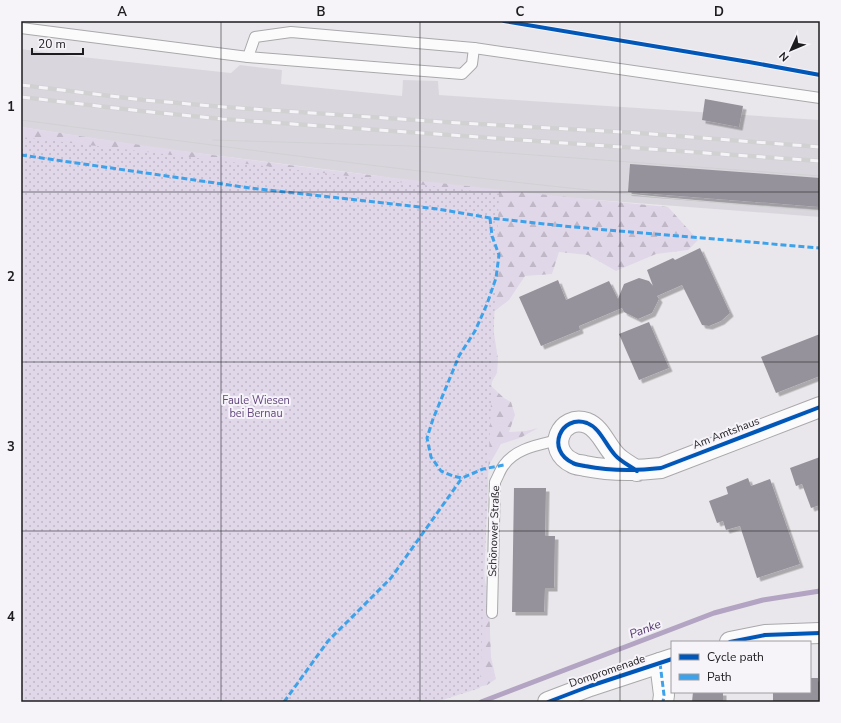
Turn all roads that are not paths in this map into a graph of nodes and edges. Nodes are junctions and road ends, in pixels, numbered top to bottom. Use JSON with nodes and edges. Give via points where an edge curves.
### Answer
{"nodes":[{"id":1,"x":21,"y":28,"type":"edge"},
{"id":2,"x":474,"y":48,"type":"junction"},
{"id":3,"x":248,"y":57,"type":"junction"},
{"id":4,"x":820,"y":98,"type":"edge"},
{"id":5,"x":820,"y":407,"type":"edge"},
{"id":6,"x":558,"y":440,"type":"junction"},
{"id":7,"x":637,"y":471,"type":"junction"},
{"id":8,"x":492,"y":612,"type":"dead end"},
{"id":9,"x":820,"y":633,"type":"edge"},
{"id":10,"x":735,"y":641,"type":"edge"},
{"id":11,"x":666,"y":661,"type":"edge"},
{"id":12,"x":548,"y":702,"type":"edge"},
{"id":13,"x":663,"y":702,"type":"edge"}],
"edges":[{"from":1,"to":3,"type":"lane"},
{"from":2,"to":3,"type":"lane","via":[[291,32],[255,37]]},
{"from":2,"to":3,"type":"lane","via":[[472,64],[462,74]]},
{"from":2,"to":4,"type":"lane"},
{"from":5,"to":7,"type":"street","name":"Am Amtshaus","via":[[661,468]]},
{"from":6,"to":7,"type":"street","name":"Am Amtshaus","via":[[558,447],[564,457],[573,463]]},
{"from":6,"to":7,"type":"street","via":[[565,426],[585,422],[594,427],[615,456]]},
{"from":6,"to":8,"type":"lane","name":"Schönower Straße","via":[[512,456],[495,482]]},
{"from":9,"to":10,"type":"street","via":[[765,635]]},
{"from":11,"to":12,"type":"street","name":"Dompromenade"},
{"from":11,"to":13,"type":"street"}]}
